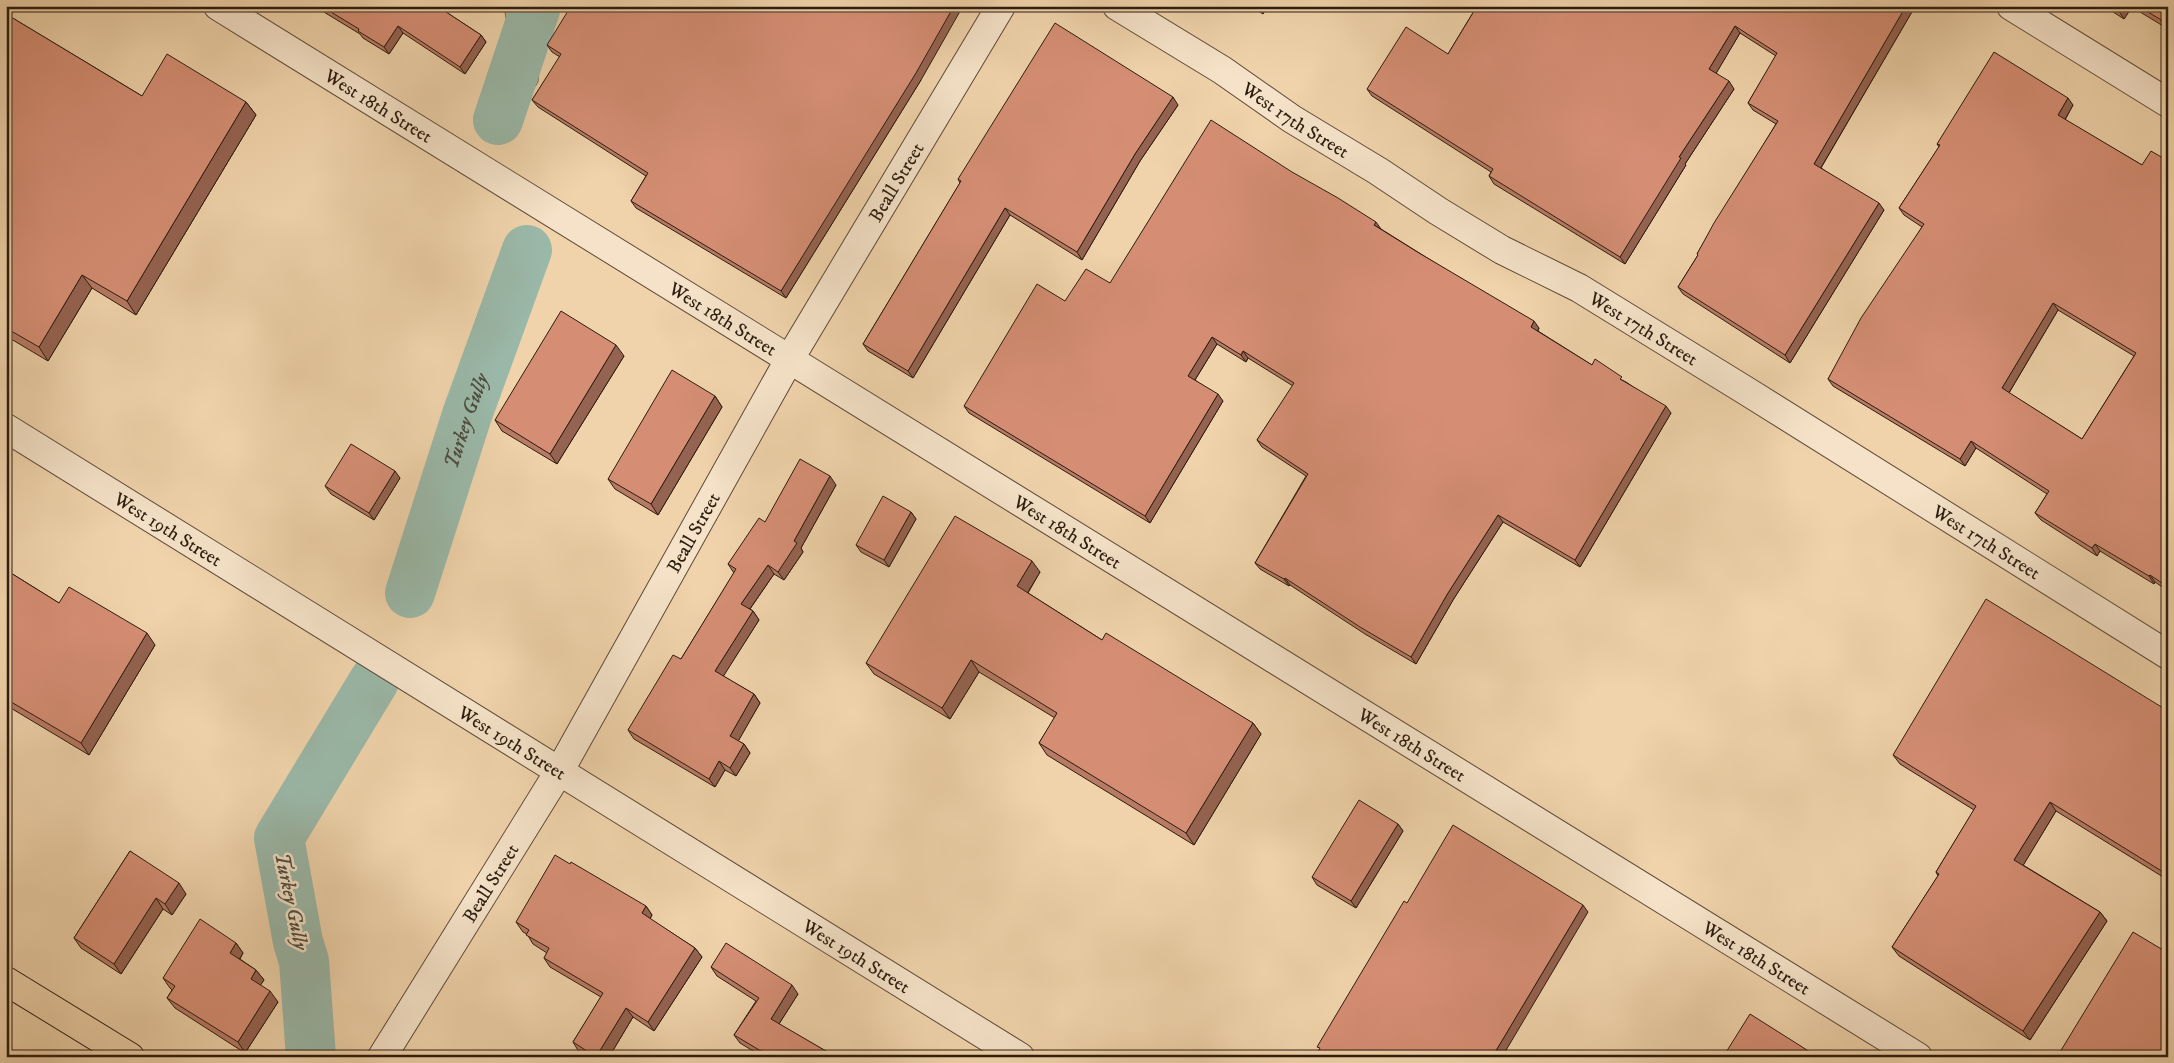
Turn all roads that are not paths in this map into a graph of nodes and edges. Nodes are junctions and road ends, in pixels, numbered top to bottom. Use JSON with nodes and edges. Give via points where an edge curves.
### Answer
{"nodes":[{"id":1,"x":218,"y":6,"type":"edge"},
{"id":2,"x":1000,"y":6,"type":"edge"},
{"id":3,"x":1118,"y":6,"type":"edge"},
{"id":4,"x":2011,"y":6,"type":"edge"},
{"id":5,"x":2168,"y":102,"type":"edge"},
{"id":6,"x":789,"y":360,"type":"junction"},
{"id":7,"x":6,"y":428,"type":"edge"},
{"id":8,"x":2168,"y":655,"type":"edge"},
{"id":9,"x":560,"y":770,"type":"junction"},
{"id":10,"x":6,"y":981,"type":"edge"},
{"id":11,"x":130,"y":1057,"type":"edge"},
{"id":12,"x":382,"y":1057,"type":"edge"},
{"id":13,"x":1020,"y":1057,"type":"edge"},
{"id":14,"x":1918,"y":1057,"type":"edge"}],
"edges":[{"from":1,"to":6,"type":"street","name":"West 18th Street"},
{"from":2,"to":6,"type":"street","name":"Beall Street"},
{"from":3,"to":8,"type":"street","name":"West 17th Street","via":[[1438,211],[1502,250],[1579,288]]},
{"from":4,"to":5,"type":"street"},
{"from":6,"to":9,"type":"street","name":"Beall Street"},
{"from":6,"to":14,"type":"street","name":"West 18th Street"},
{"from":7,"to":9,"type":"street","name":"West 19th Street"},
{"from":9,"to":12,"type":"street","name":"Beall Street"},
{"from":9,"to":13,"type":"street","name":"West 19th Street"},
{"from":10,"to":11,"type":"main road"}]}
